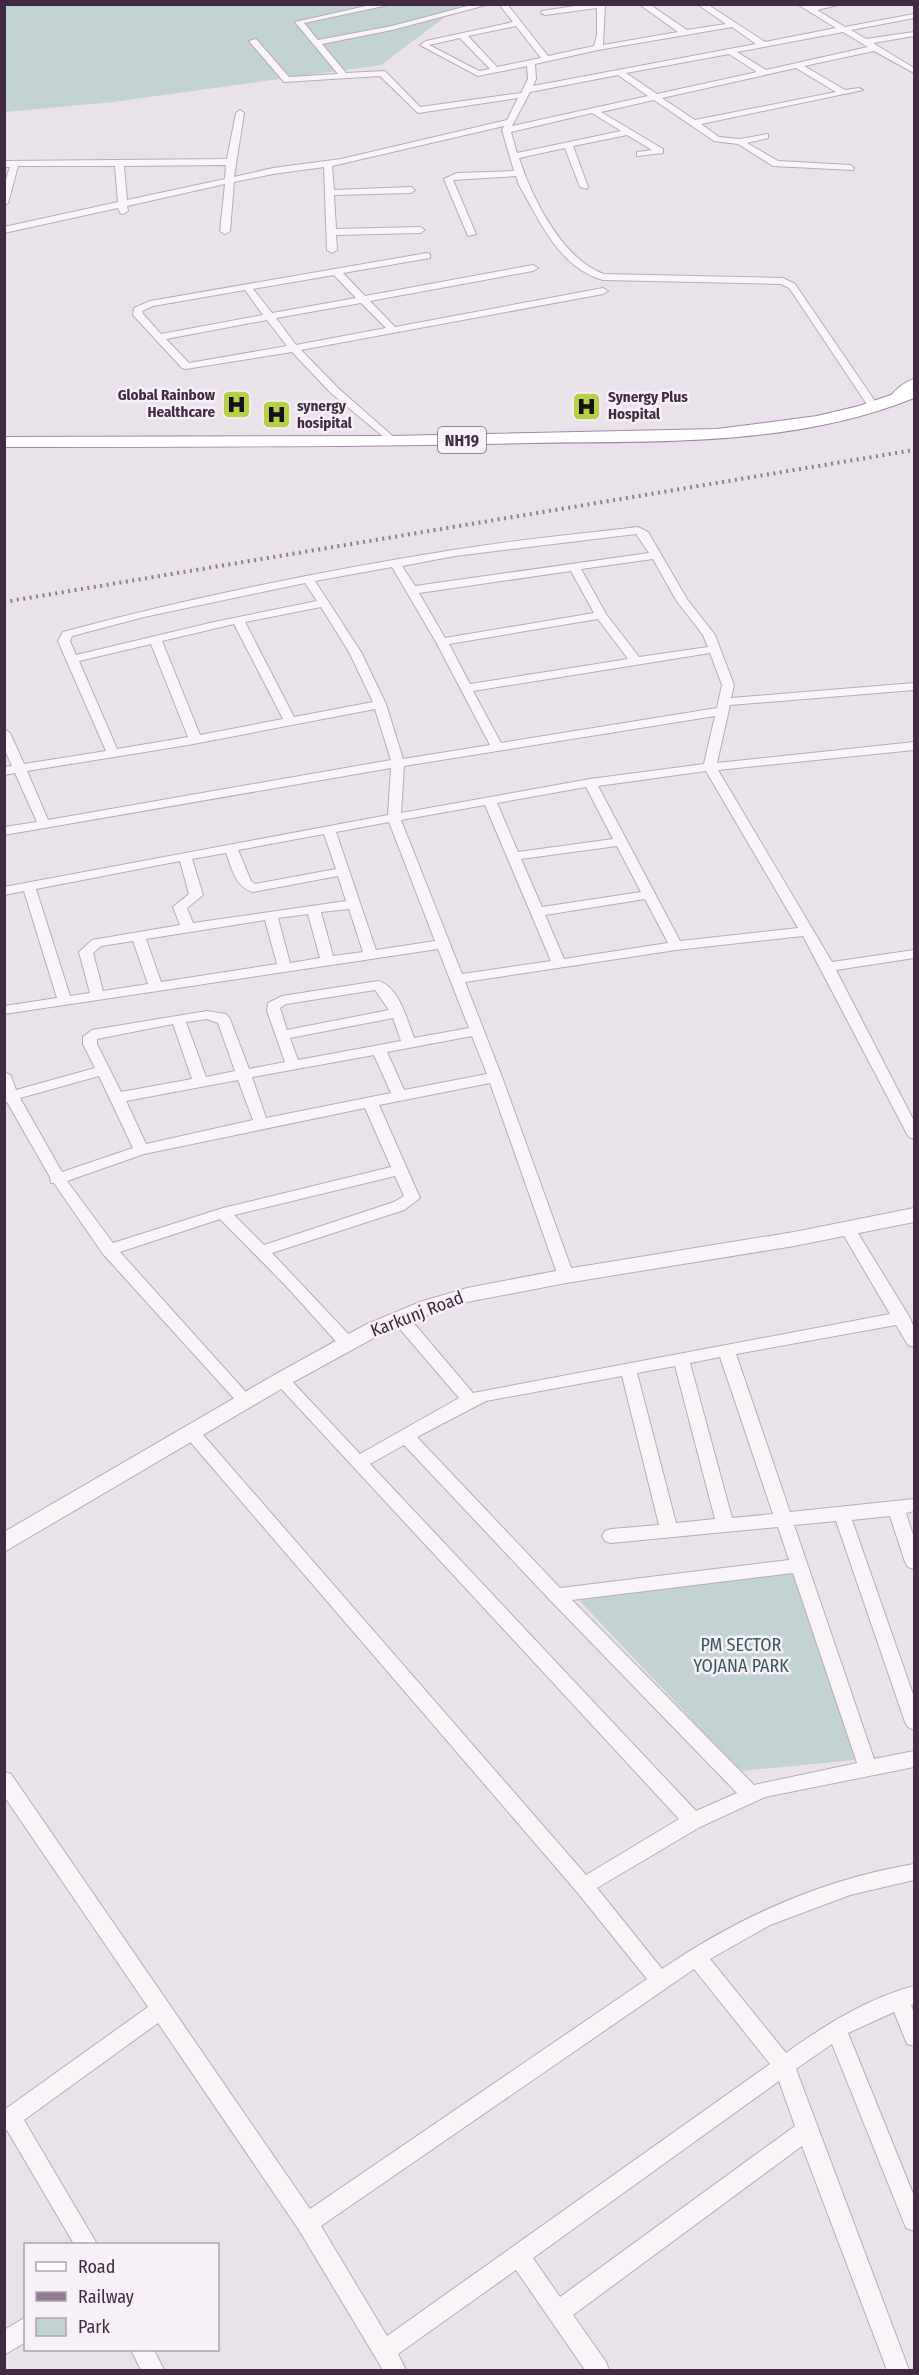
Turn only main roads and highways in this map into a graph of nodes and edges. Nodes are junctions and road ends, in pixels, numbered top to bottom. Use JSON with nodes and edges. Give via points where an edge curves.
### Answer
{"nodes":[{"id":1,"x":915,"y":384,"type":"edge"},
{"id":2,"x":915,"y":392,"type":"edge"},
{"id":3,"x":896,"y":399,"type":"junction"},
{"id":4,"x":915,"y":407,"type":"edge"},
{"id":5,"x":4,"y":442,"type":"edge"},
{"id":6,"x":4,"y":450,"type":"edge"}],
"edges":[{"from":1,"to":3,"type":"main road"},
{"from":2,"to":3,"type":"highway","number":"NH19"},
{"from":3,"to":5,"type":"highway","number":"NH19","via":[[811,424],[717,434],[392,441]]},
{"from":4,"to":6,"type":"highway","number":"NH19","via":[[839,431],[737,442]]}]}
